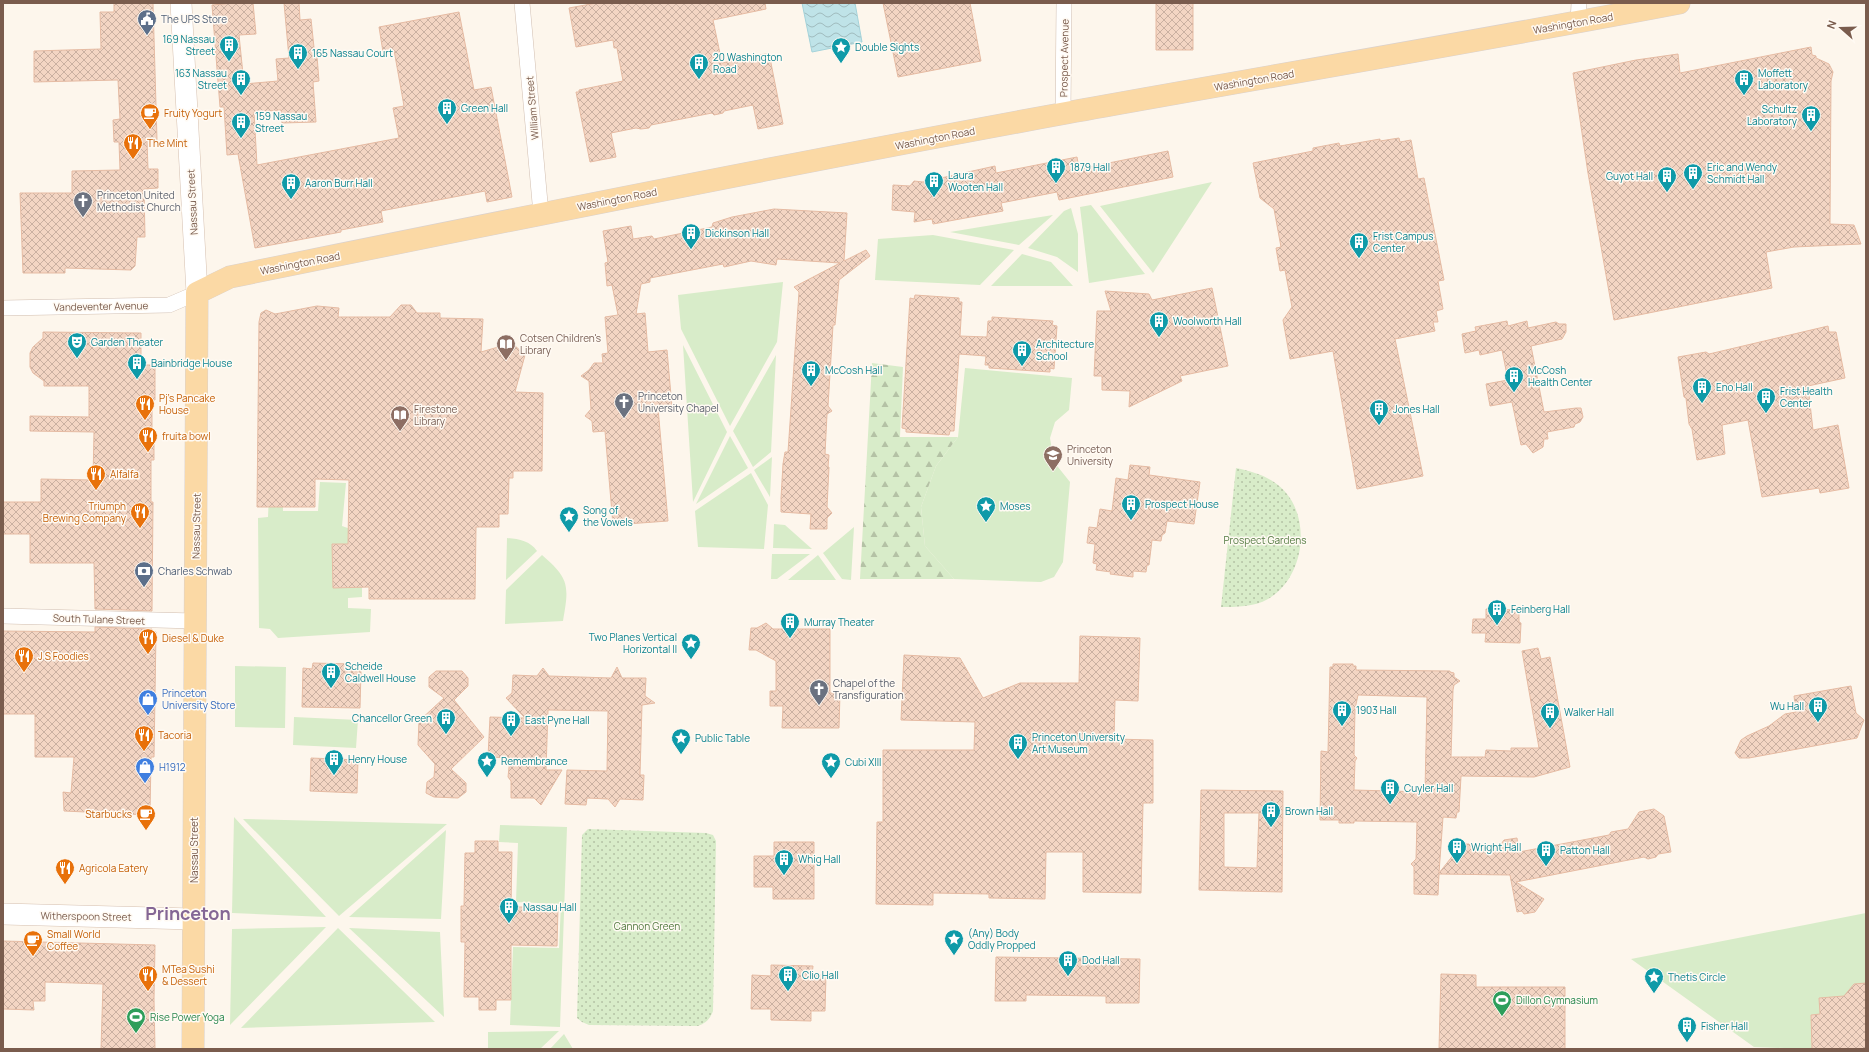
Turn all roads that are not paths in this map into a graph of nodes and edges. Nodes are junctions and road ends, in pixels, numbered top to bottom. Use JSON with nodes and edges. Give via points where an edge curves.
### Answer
{"nodes":[{"id":1,"x":181,"y":3,"type":"edge"},
{"id":2,"x":522,"y":3,"type":"edge"},
{"id":3,"x":1064,"y":3,"type":"edge"},
{"id":4,"x":1679,"y":3,"type":"edge"},
{"id":5,"x":1578,"y":13,"type":"edge"},
{"id":6,"x":1063,"y":114,"type":"junction"},
{"id":7,"x":541,"y":214,"type":"junction"},
{"id":8,"x":197,"y":293,"type":"junction"},
{"id":9,"x":3,"y":308,"type":"edge"},
{"id":10,"x":3,"y":616,"type":"edge"},
{"id":11,"x":195,"y":621,"type":"junction"},
{"id":12,"x":3,"y":914,"type":"edge"},
{"id":13,"x":193,"y":919,"type":"junction"},
{"id":14,"x":193,"y":1049,"type":"edge"}],
"edges":[{"from":1,"to":8,"type":"main road","name":"Nassau Street"},
{"from":2,"to":7,"type":"street","name":"William Street"},
{"from":3,"to":6,"type":"street","name":"Prospect Avenue"},
{"from":4,"to":5,"type":"main road","name":"Washington Road"},
{"from":5,"to":6,"type":"main road","name":"Washington Road"},
{"from":6,"to":7,"type":"main road","name":"Washington Road"},
{"from":7,"to":8,"type":"main road","name":"Washington Road","via":[[230,276]]},
{"from":8,"to":9,"type":"street","name":"Vandeventer Avenue","via":[[169,305]]},
{"from":8,"to":11,"type":"main road","name":"Nassau Street"},
{"from":10,"to":11,"type":"street","name":"South Tulane Street"},
{"from":11,"to":13,"type":"main road","name":"Nassau Street"},
{"from":12,"to":13,"type":"main road","name":"Witherspoon Street"},
{"from":13,"to":14,"type":"main road","name":"Nassau Street"}]}
